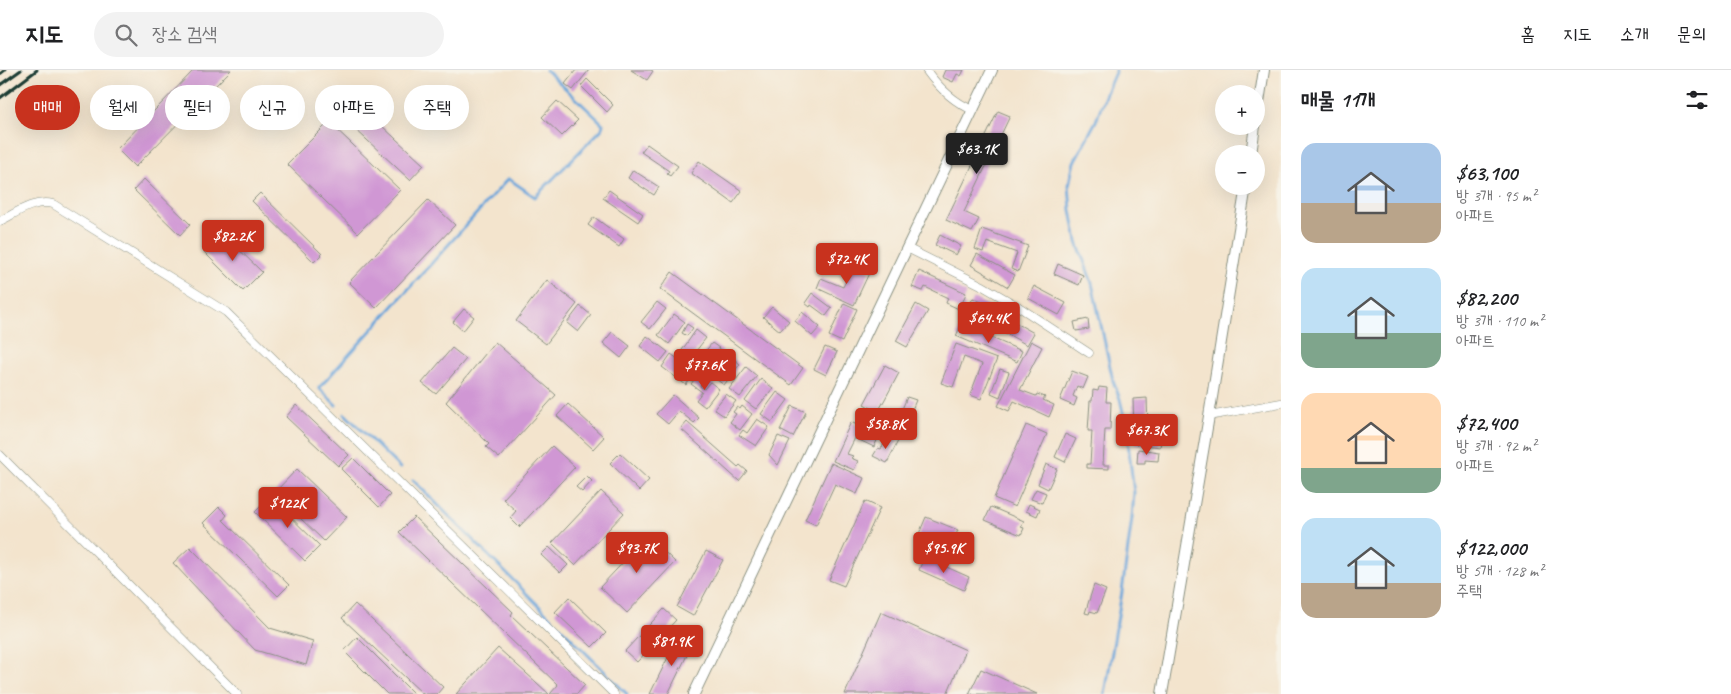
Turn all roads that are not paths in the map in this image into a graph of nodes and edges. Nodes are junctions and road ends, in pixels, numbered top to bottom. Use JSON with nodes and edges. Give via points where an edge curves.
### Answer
{"nodes":[{"id":1,"x":926,"y":70,"type":"edge"},
{"id":2,"x":992,"y":70,"type":"edge"},
{"id":3,"x":1264,"y":70,"type":"edge"},
{"id":4,"x":1262,"y":85,"type":"edge"},
{"id":5,"x":973,"y":110,"type":"junction"},
{"id":6,"x":1245,"y":195,"type":"edge"},
{"id":7,"x":0,"y":221,"type":"edge"},
{"id":8,"x":907,"y":248,"type":"junction"},
{"id":9,"x":1089,"y":353,"type":"dead end"},
{"id":10,"x":1281,"y":403,"type":"edge"},
{"id":11,"x":1209,"y":416,"type":"junction"},
{"id":12,"x":0,"y":455,"type":"edge"},
{"id":13,"x":237,"y":694,"type":"edge"},
{"id":14,"x":614,"y":694,"type":"edge"},
{"id":15,"x":694,"y":694,"type":"edge"},
{"id":16,"x":1162,"y":694,"type":"edge"}],
"edges":[{"from":1,"to":5,"type":"street","via":[[954,100]]},
{"from":2,"to":5,"type":"street"},
{"from":3,"to":4,"type":"street"},
{"from":5,"to":8,"type":"street"},
{"from":6,"to":11,"type":"street"},
{"from":7,"to":14,"type":"street","via":[[38,203],[53,204],[226,312]]},
{"from":8,"to":9,"type":"street","via":[[988,289]]},
{"from":8,"to":15,"type":"street"},
{"from":10,"to":11,"type":"street"},
{"from":11,"to":16,"type":"street"},
{"from":12,"to":13,"type":"street"}]}
